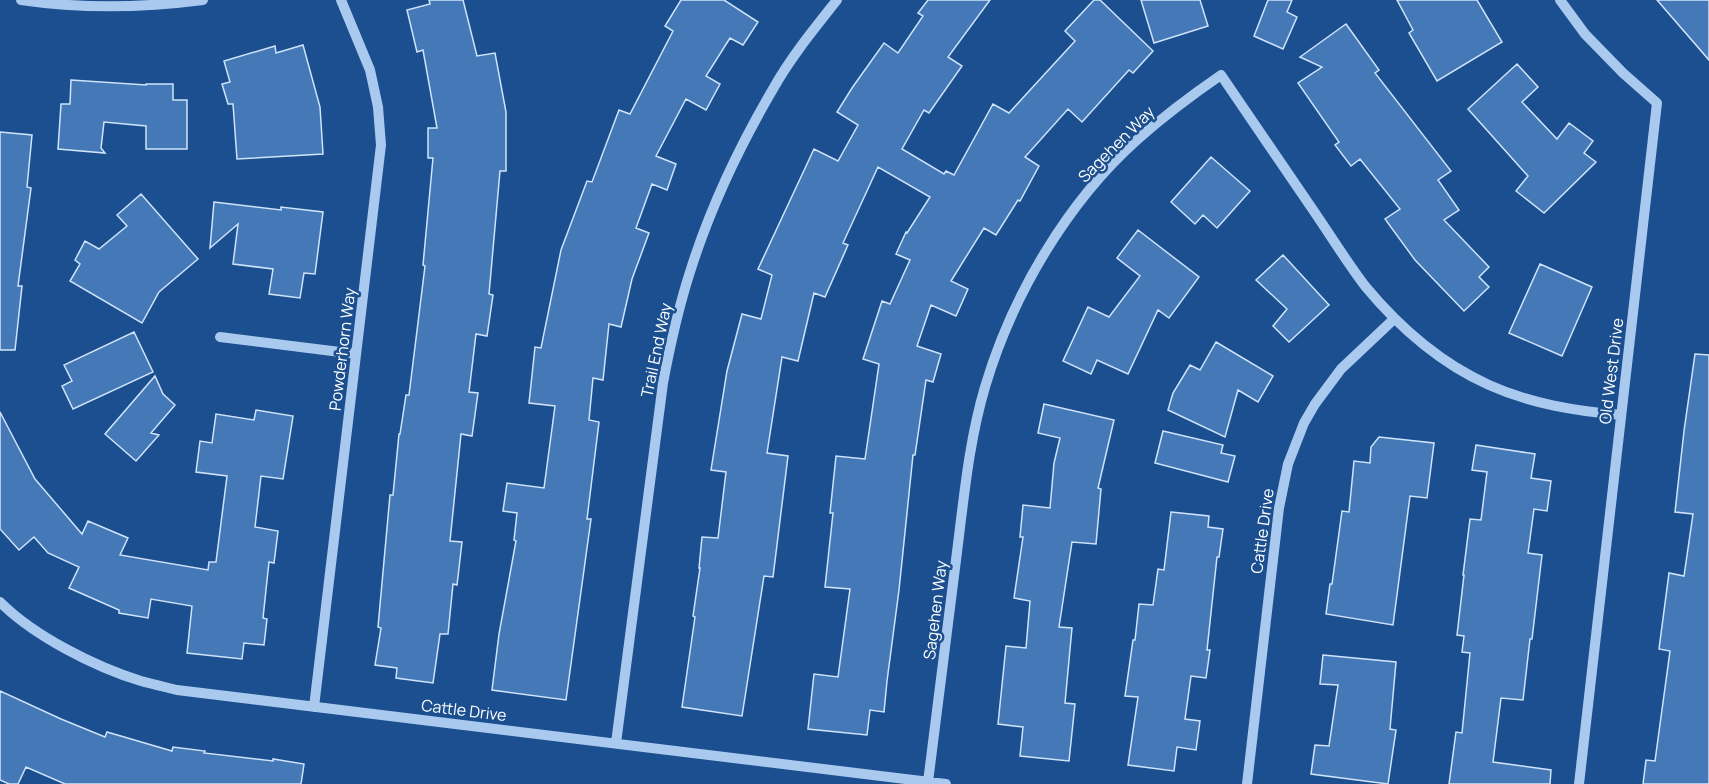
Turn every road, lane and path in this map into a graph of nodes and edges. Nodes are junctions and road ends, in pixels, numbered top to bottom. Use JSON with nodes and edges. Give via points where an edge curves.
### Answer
{"nodes":[{"id":1,"x":21,"y":0,"type":"edge"},
{"id":2,"x":203,"y":0,"type":"edge"},
{"id":3,"x":341,"y":0,"type":"edge"},
{"id":4,"x":837,"y":0,"type":"edge"},
{"id":5,"x":1560,"y":0,"type":"edge"},
{"id":6,"x":178,"y":2,"type":"edge"},
{"id":7,"x":1394,"y":319,"type":"junction"},
{"id":8,"x":220,"y":337,"type":"dead end"},
{"id":9,"x":356,"y":354,"type":"junction"},
{"id":10,"x":1621,"y":415,"type":"junction"},
{"id":11,"x":0,"y":602,"type":"edge"},
{"id":12,"x":314,"y":707,"type":"junction"},
{"id":13,"x":616,"y":743,"type":"junction"},
{"id":14,"x":928,"y":782,"type":"junction"},
{"id":15,"x":946,"y":784,"type":"edge"},
{"id":16,"x":1246,"y":784,"type":"edge"},
{"id":17,"x":1579,"y":784,"type":"edge"}],
"edges":[{"from":1,"to":6,"type":"street","via":[[90,7]]},
{"from":2,"to":6,"type":"street"},
{"from":3,"to":9,"type":"street","name":"Powderhorn Way","via":[[370,70],[381,145]]},
{"from":4,"to":13,"type":"street","name":"Trail End Way","via":[[773,88],[732,164],[690,271],[663,383]]},
{"from":5,"to":10,"type":"street","name":"Old West Drive","via":[[1585,34],[1657,103]]},
{"from":7,"to":10,"type":"street","name":"Sagehen Way","via":[[1449,363],[1488,385],[1573,410]]},
{"from":7,"to":14,"type":"street","name":"Sagehen Way","via":[[1364,284],[1221,75],[1136,140],[1096,183],[1054,239],[1004,331],[985,387],[971,443]]},
{"from":7,"to":16,"type":"street","name":"Cattle Drive","via":[[1341,369],[1315,404],[1288,464],[1279,508]]},
{"from":8,"to":9,"type":"street"},
{"from":9,"to":12,"type":"street","name":"Powderhorn Way"},
{"from":10,"to":17,"type":"street","name":"Old West Drive"},
{"from":11,"to":12,"type":"street","name":"Cattle Drive","via":[[36,631],[85,659],[139,681],[177,690]]},
{"from":12,"to":13,"type":"street","name":"Cattle Drive"},
{"from":13,"to":14,"type":"street","name":"Cattle Drive"},
{"from":14,"to":15,"type":"street","name":"Cattle Drive"}]}
